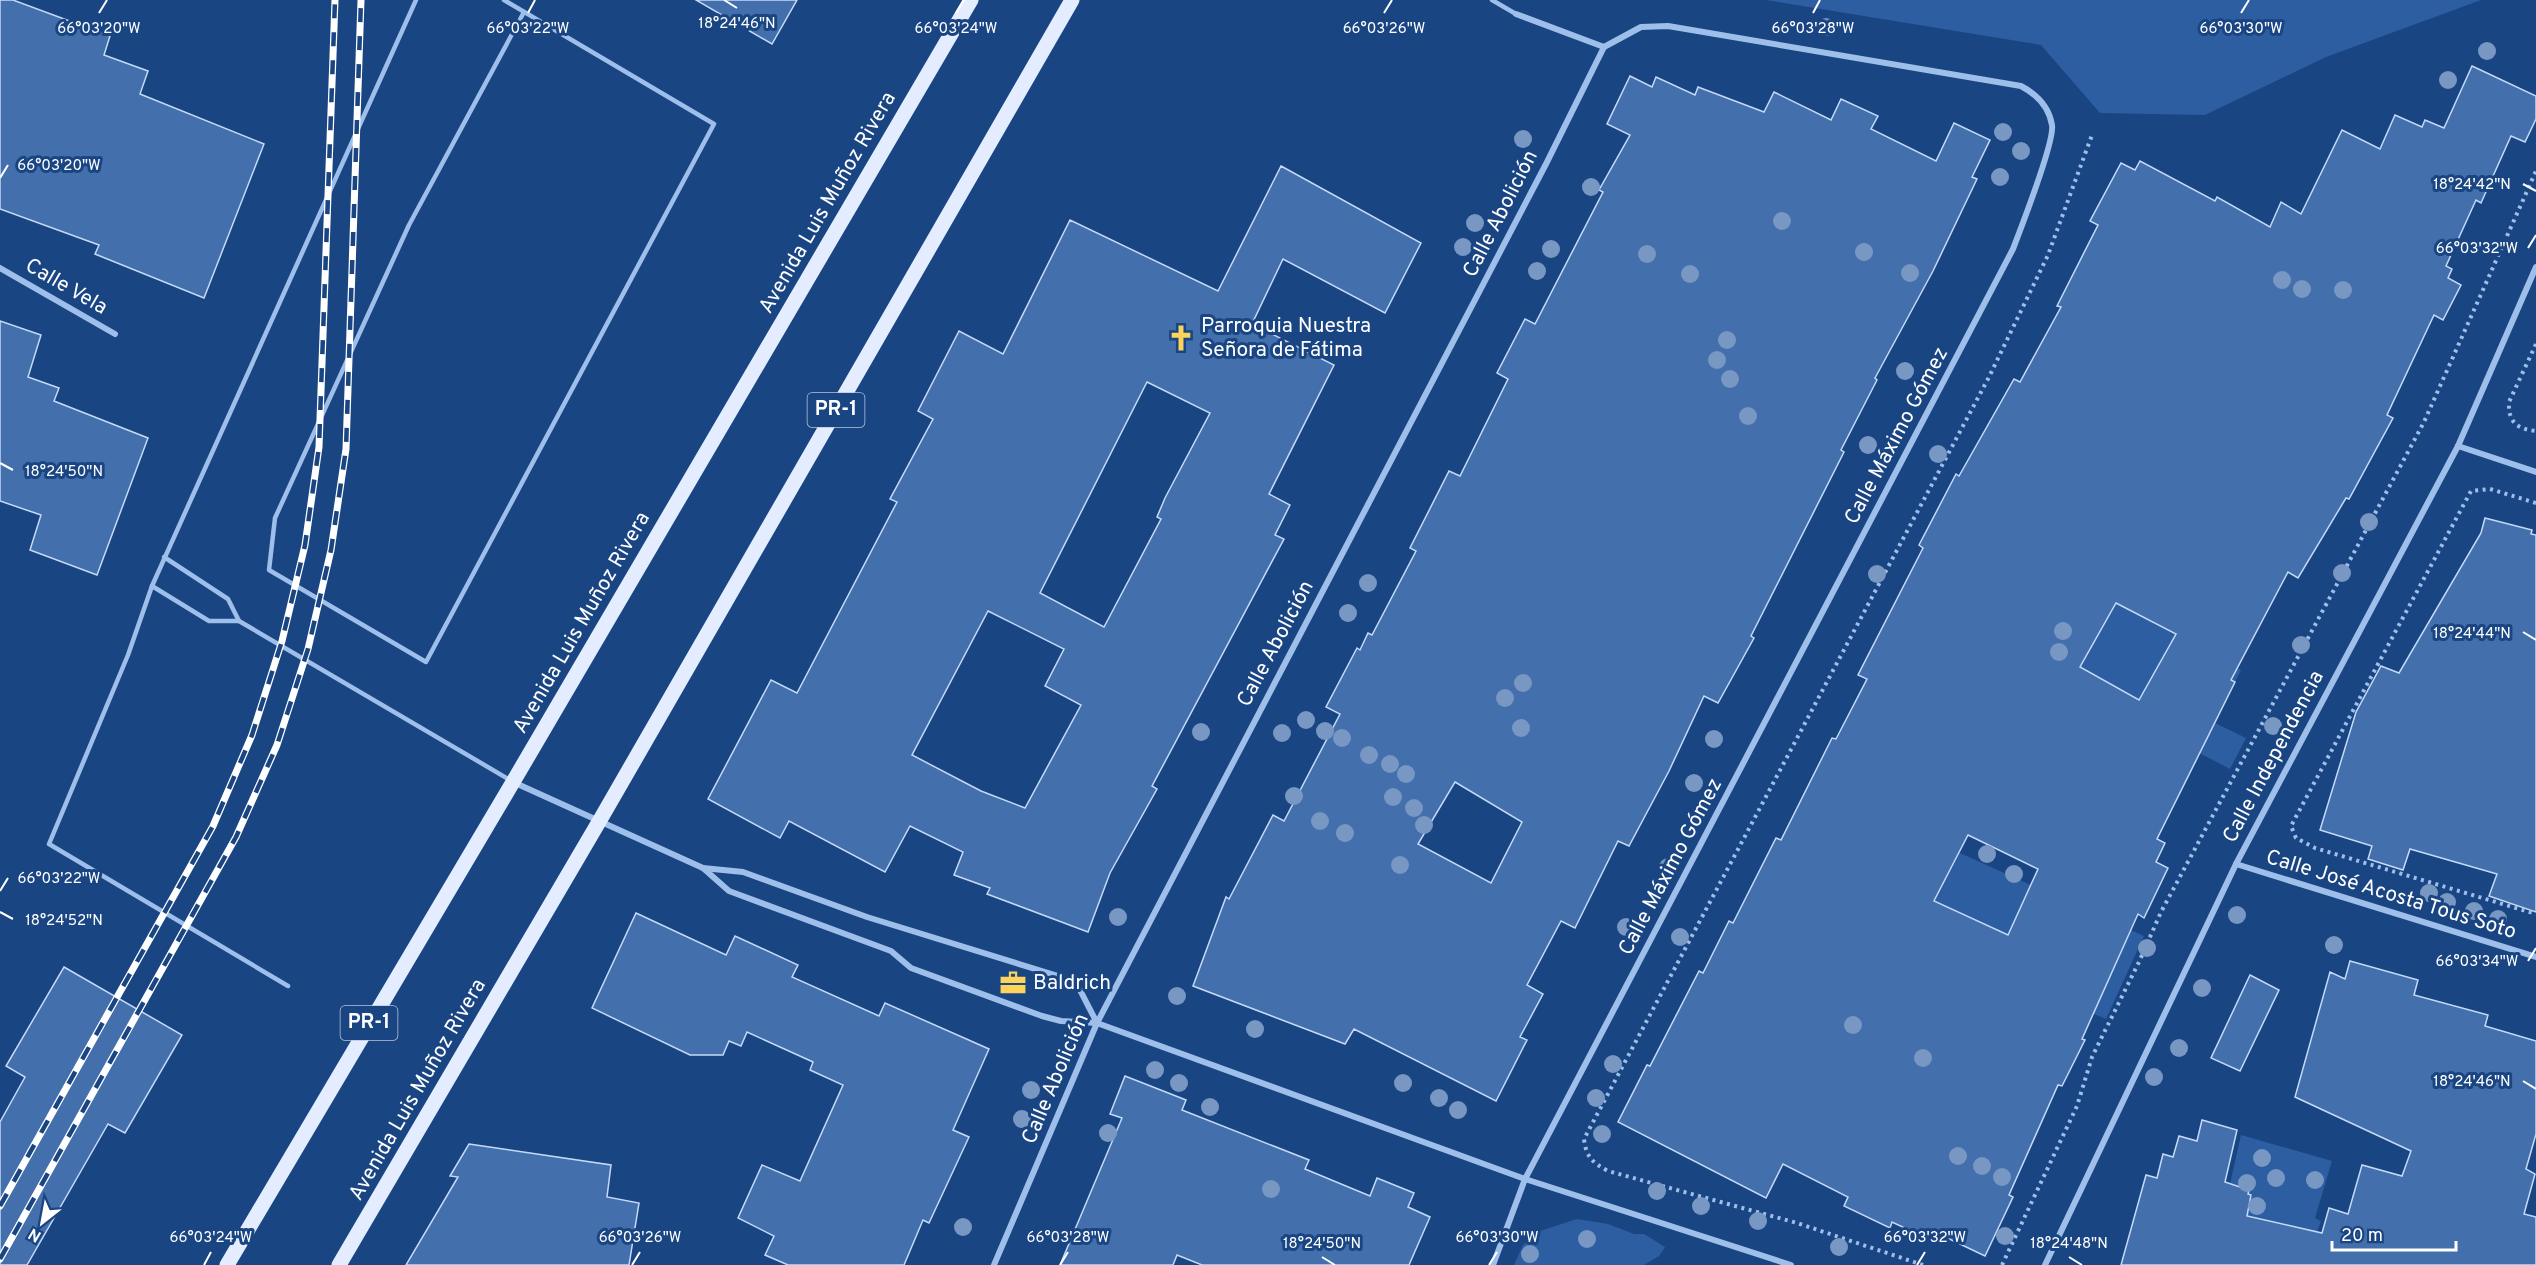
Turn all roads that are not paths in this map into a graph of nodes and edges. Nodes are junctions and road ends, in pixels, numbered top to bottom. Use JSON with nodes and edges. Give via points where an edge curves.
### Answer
{"nodes":[{"id":1,"x":416,"y":0,"type":"edge"},
{"id":2,"x":504,"y":0,"type":"edge"},
{"id":3,"x":971,"y":0,"type":"edge"},
{"id":4,"x":1072,"y":0,"type":"edge"},
{"id":5,"x":1492,"y":0,"type":"edge"},
{"id":6,"x":524,"y":12,"type":"junction"},
{"id":7,"x":1516,"y":14,"type":"joint"},
{"id":8,"x":1604,"y":47,"type":"junction"},
{"id":9,"x":2536,"y":267,"type":"edge"},
{"id":10,"x":0,"y":268,"type":"edge"},
{"id":11,"x":115,"y":334,"type":"dead end"},
{"id":12,"x":2458,"y":446,"type":"junction"},
{"id":13,"x":2536,"y":472,"type":"edge"},
{"id":14,"x":164,"y":557,"type":"junction"},
{"id":15,"x":152,"y":586,"type":"junction"},
{"id":16,"x":238,"y":621,"type":"junction"},
{"id":17,"x":513,"y":782,"type":"junction"},
{"id":18,"x":600,"y":819,"type":"junction"},
{"id":19,"x":2236,"y":864,"type":"junction"},
{"id":20,"x":703,"y":868,"type":"junction"},
{"id":21,"x":2536,"y":957,"type":"edge"},
{"id":22,"x":288,"y":986,"type":"dead end"},
{"id":23,"x":1097,"y":1023,"type":"junction"},
{"id":24,"x":1526,"y":1179,"type":"junction"},
{"id":25,"x":227,"y":1265,"type":"edge"},
{"id":26,"x":339,"y":1265,"type":"edge"},
{"id":27,"x":994,"y":1265,"type":"edge"},
{"id":28,"x":1493,"y":1265,"type":"edge"},
{"id":29,"x":1791,"y":1265,"type":"edge"},
{"id":30,"x":2045,"y":1265,"type":"edge"}],
"edges":[{"from":1,"to":14,"type":"lane"},
{"from":2,"to":6,"type":"lane"},
{"from":3,"to":17,"type":"main road","name":"Avenida Luis Muñoz Rivera","number":"PR-1"},
{"from":4,"to":18,"type":"main road","name":"Avenida Luis Muñoz Rivera","number":"PR-1"},
{"from":5,"to":7,"type":"lane"},
{"from":6,"to":6,"type":"lane","via":[[409,225],[275,518],[269,570],[426,662],[714,124]]},
{"from":7,"to":8,"type":"street"},
{"from":8,"to":23,"type":"street","name":"Calle Abolición"},
{"from":8,"to":24,"type":"street","name":"Calle Máximo Gómez","via":[[1641,27],[1668,26],[2021,86],[2040,100],[2052,126],[2013,249]]},
{"from":9,"to":12,"type":"street","name":"Calle Independencia"},
{"from":10,"to":11,"type":"street","name":"Calle Vela"},
{"from":12,"to":13,"type":"street"},
{"from":12,"to":19,"type":"street","name":"Calle Independencia"},
{"from":14,"to":15,"type":"lane"},
{"from":14,"to":16,"type":"lane","via":[[228,599]]},
{"from":15,"to":16,"type":"lane","via":[[209,621]]},
{"from":15,"to":22,"type":"lane","via":[[124,665],[49,844]]},
{"from":16,"to":17,"type":"lane"},
{"from":17,"to":18,"type":"street"},
{"from":17,"to":25,"type":"main road","name":"Avenida Luis Muñoz Rivera","number":"PR-1"},
{"from":18,"to":20,"type":"street"},
{"from":18,"to":26,"type":"main road","name":"Avenida Luis Muñoz Rivera","number":"PR-1"},
{"from":19,"to":21,"type":"street","name":"Calle José Acosta Tous Soto"},
{"from":19,"to":30,"type":"street","name":"Calle Independencia"},
{"from":20,"to":23,"type":"street","via":[[729,891],[891,951],[911,968],[1042,1016]]},
{"from":20,"to":23,"type":"street","via":[[743,872],[867,917],[1058,976],[1080,990]]},
{"from":23,"to":24,"type":"street"},
{"from":23,"to":27,"type":"street","name":"Calle Abolición"},
{"from":24,"to":28,"type":"street","name":"Calle Máximo Gómez"},
{"from":24,"to":29,"type":"street"}]}
